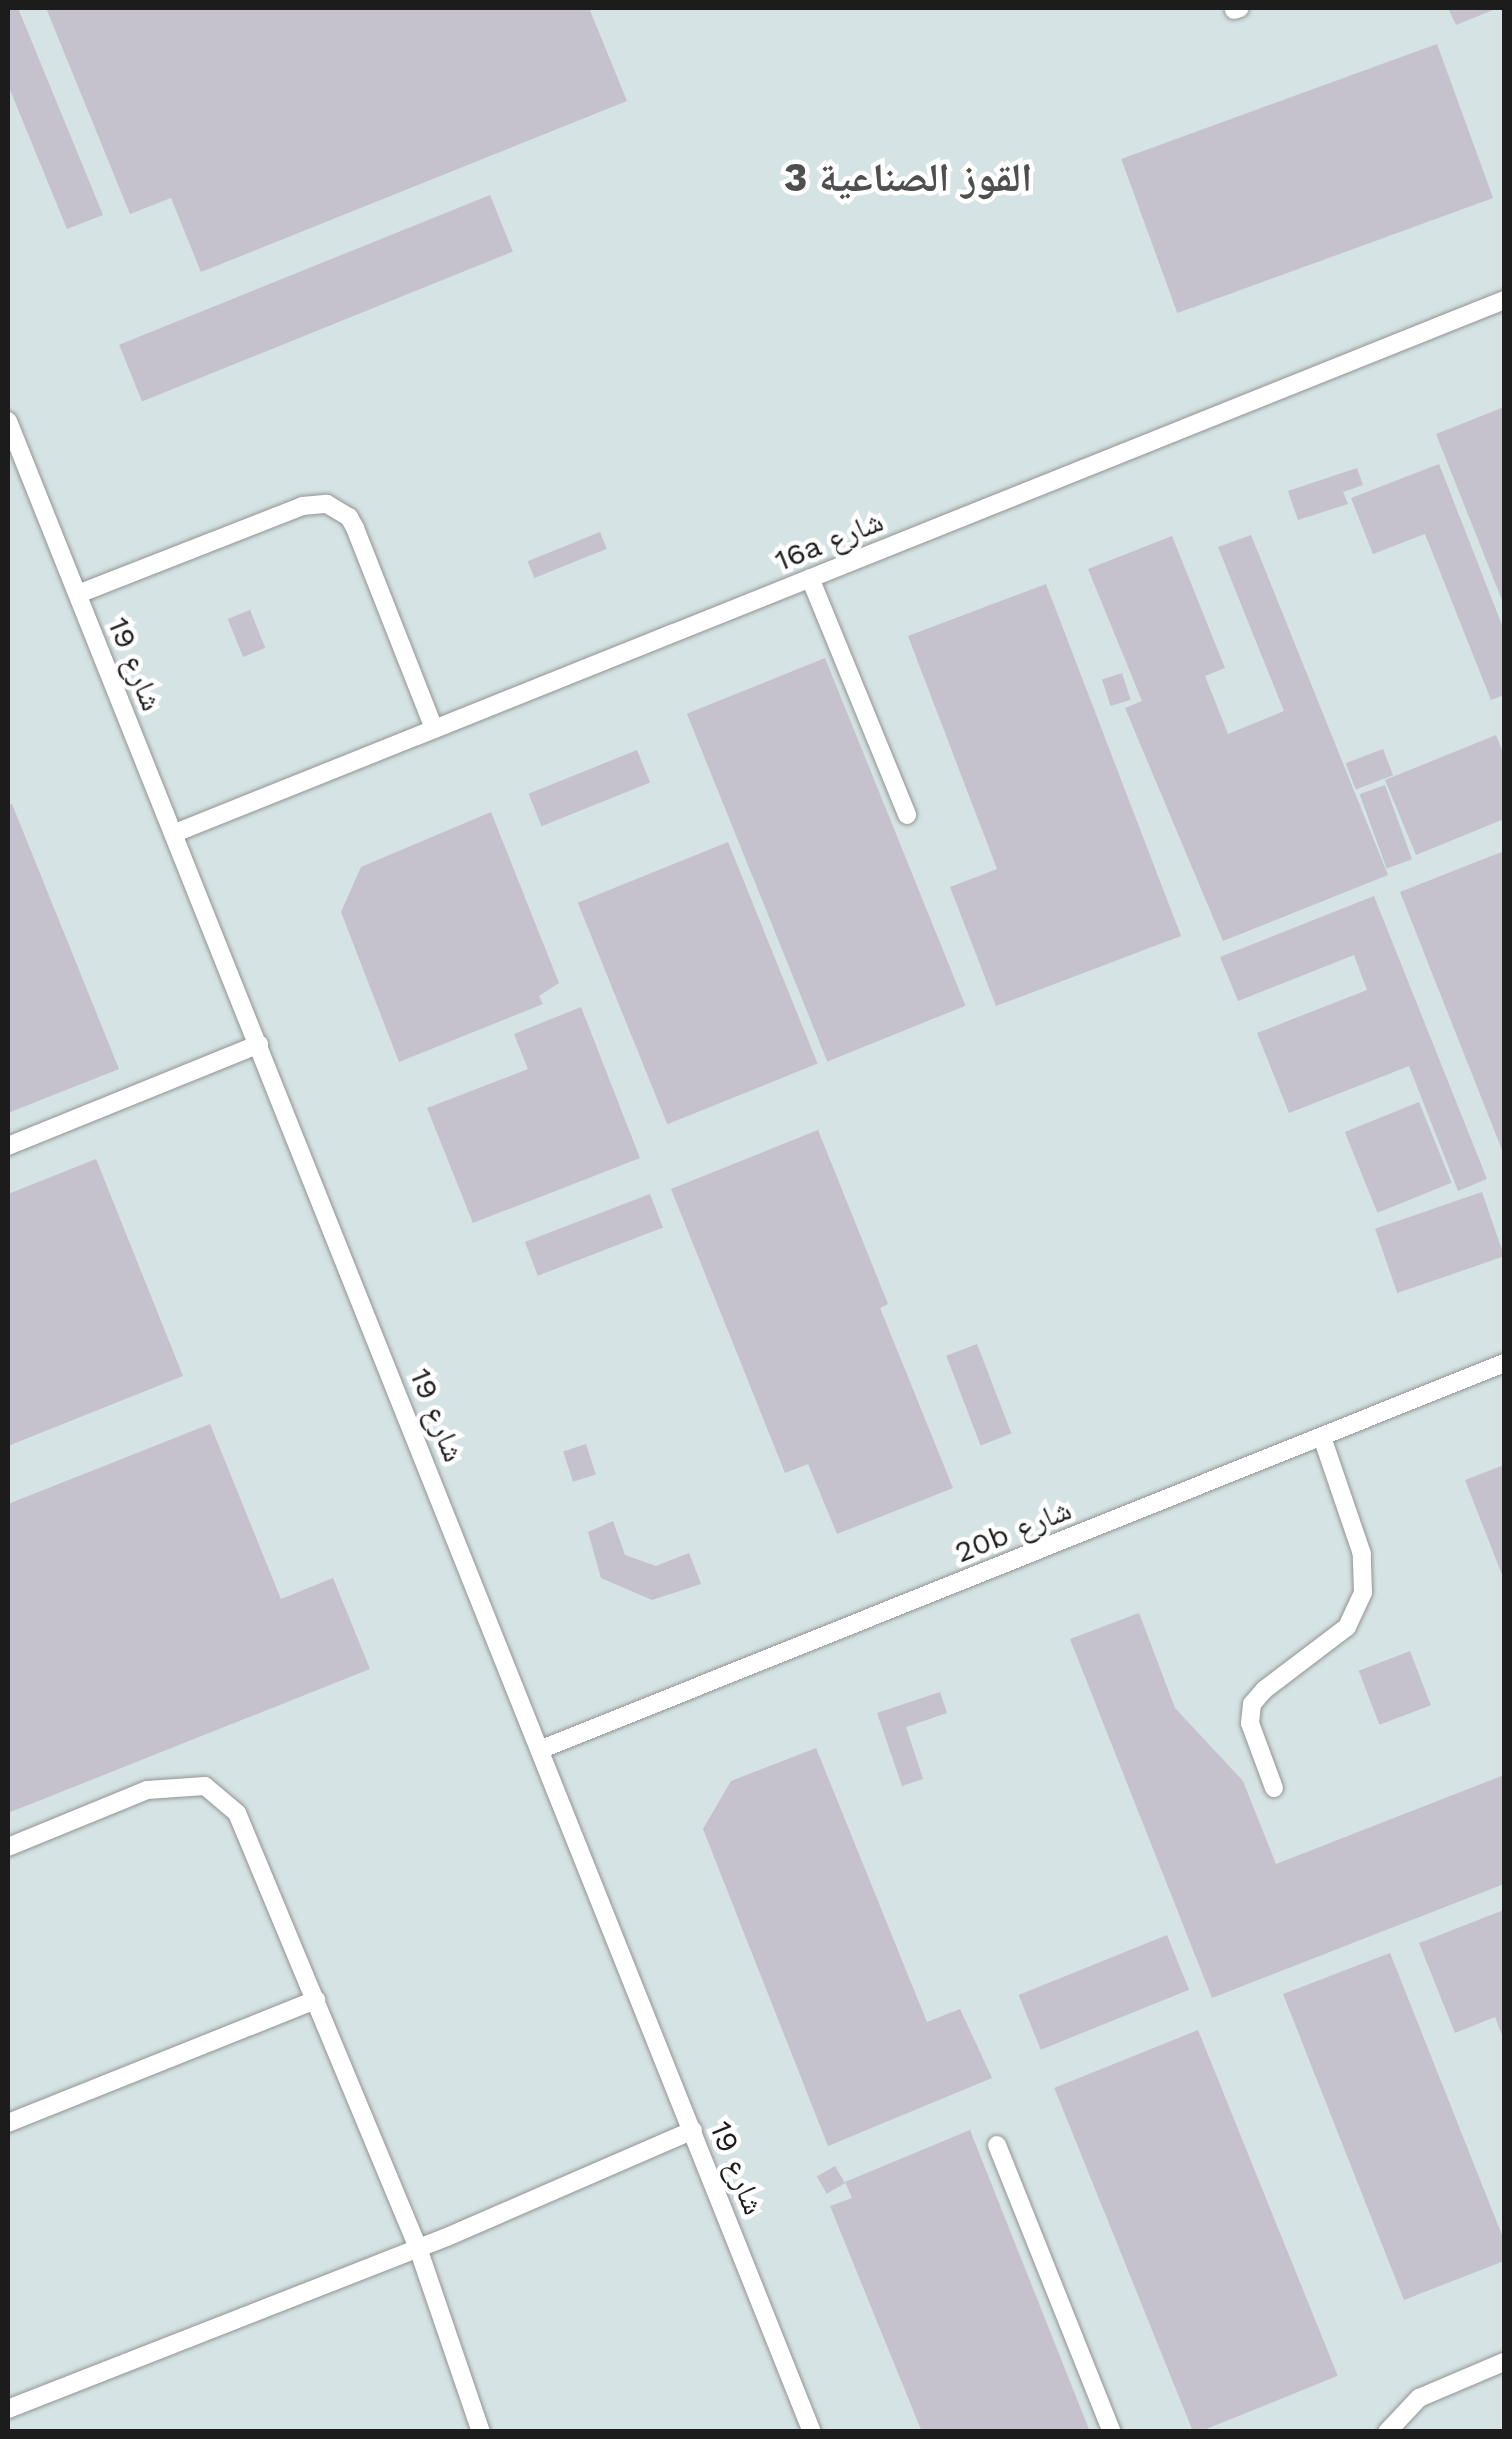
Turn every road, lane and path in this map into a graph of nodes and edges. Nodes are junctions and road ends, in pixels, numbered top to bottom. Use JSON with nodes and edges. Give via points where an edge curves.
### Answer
{"nodes":[{"id":1,"x":1504,"y":300,"type":"edge"},
{"id":2,"x":8,"y":421,"type":"edge"},
{"id":3,"x":810,"y":578,"type":"junction"},
{"id":4,"x":78,"y":594,"type":"junction"},
{"id":5,"x":434,"y":729,"type":"junction"},
{"id":6,"x":907,"y":815,"type":"dead end"},
{"id":7,"x":174,"y":834,"type":"junction"},
{"id":8,"x":259,"y":1044,"type":"junction"},
{"id":9,"x":8,"y":1146,"type":"edge"},
{"id":10,"x":1504,"y":1364,"type":"edge"},
{"id":11,"x":1322,"y":1436,"type":"junction"},
{"id":12,"x":542,"y":1749,"type":"junction"},
{"id":13,"x":1274,"y":1788,"type":"dead end"},
{"id":14,"x":8,"y":1847,"type":"edge"},
{"id":15,"x":316,"y":2000,"type":"junction"},
{"id":16,"x":8,"y":2122,"type":"edge"},
{"id":17,"x":692,"y":2130,"type":"junction"},
{"id":18,"x":998,"y":2145,"type":"dead end"},
{"id":19,"x":418,"y":2248,"type":"junction"},
{"id":20,"x":1504,"y":2362,"type":"edge"},
{"id":21,"x":8,"y":2409,"type":"edge"},
{"id":22,"x":481,"y":2432,"type":"edge"},
{"id":23,"x":812,"y":2432,"type":"edge"},
{"id":24,"x":1112,"y":2432,"type":"edge"},
{"id":25,"x":1387,"y":2432,"type":"edge"}],
"edges":[{"from":1,"to":3,"type":"lane","name":"16a شارع"},
{"from":2,"to":4,"type":"lane","name":"شارع 19"},
{"from":3,"to":5,"type":"lane","name":"16a شارع"},
{"from":3,"to":6,"type":"lane"},
{"from":4,"to":5,"type":"lane","via":[[302,506],[327,504],[355,528]]},
{"from":4,"to":7,"type":"lane","name":"شارع 19"},
{"from":5,"to":7,"type":"lane","name":"16a شارع"},
{"from":7,"to":8,"type":"lane","name":"شارع 19"},
{"from":8,"to":9,"type":"lane"},
{"from":8,"to":12,"type":"lane","name":"شارع 19"},
{"from":10,"to":11,"type":"lane","name":"20b شارع"},
{"from":11,"to":12,"type":"lane","name":"20b شارع"},
{"from":11,"to":13,"type":"lane","via":[[1362,1554],[1363,1592],[1347,1627],[1252,1704],[1250,1723]]},
{"from":12,"to":17,"type":"lane","name":"شارع 19"},
{"from":14,"to":15,"type":"lane","via":[[147,1790],[205,1786],[237,1813]]},
{"from":15,"to":16,"type":"lane"},
{"from":15,"to":19,"type":"lane"},
{"from":17,"to":19,"type":"lane"},
{"from":17,"to":23,"type":"lane","name":"شارع 19"},
{"from":18,"to":24,"type":"lane"},
{"from":19,"to":21,"type":"lane"},
{"from":19,"to":22,"type":"lane"},
{"from":20,"to":25,"type":"lane","via":[[1420,2398]]}]}
